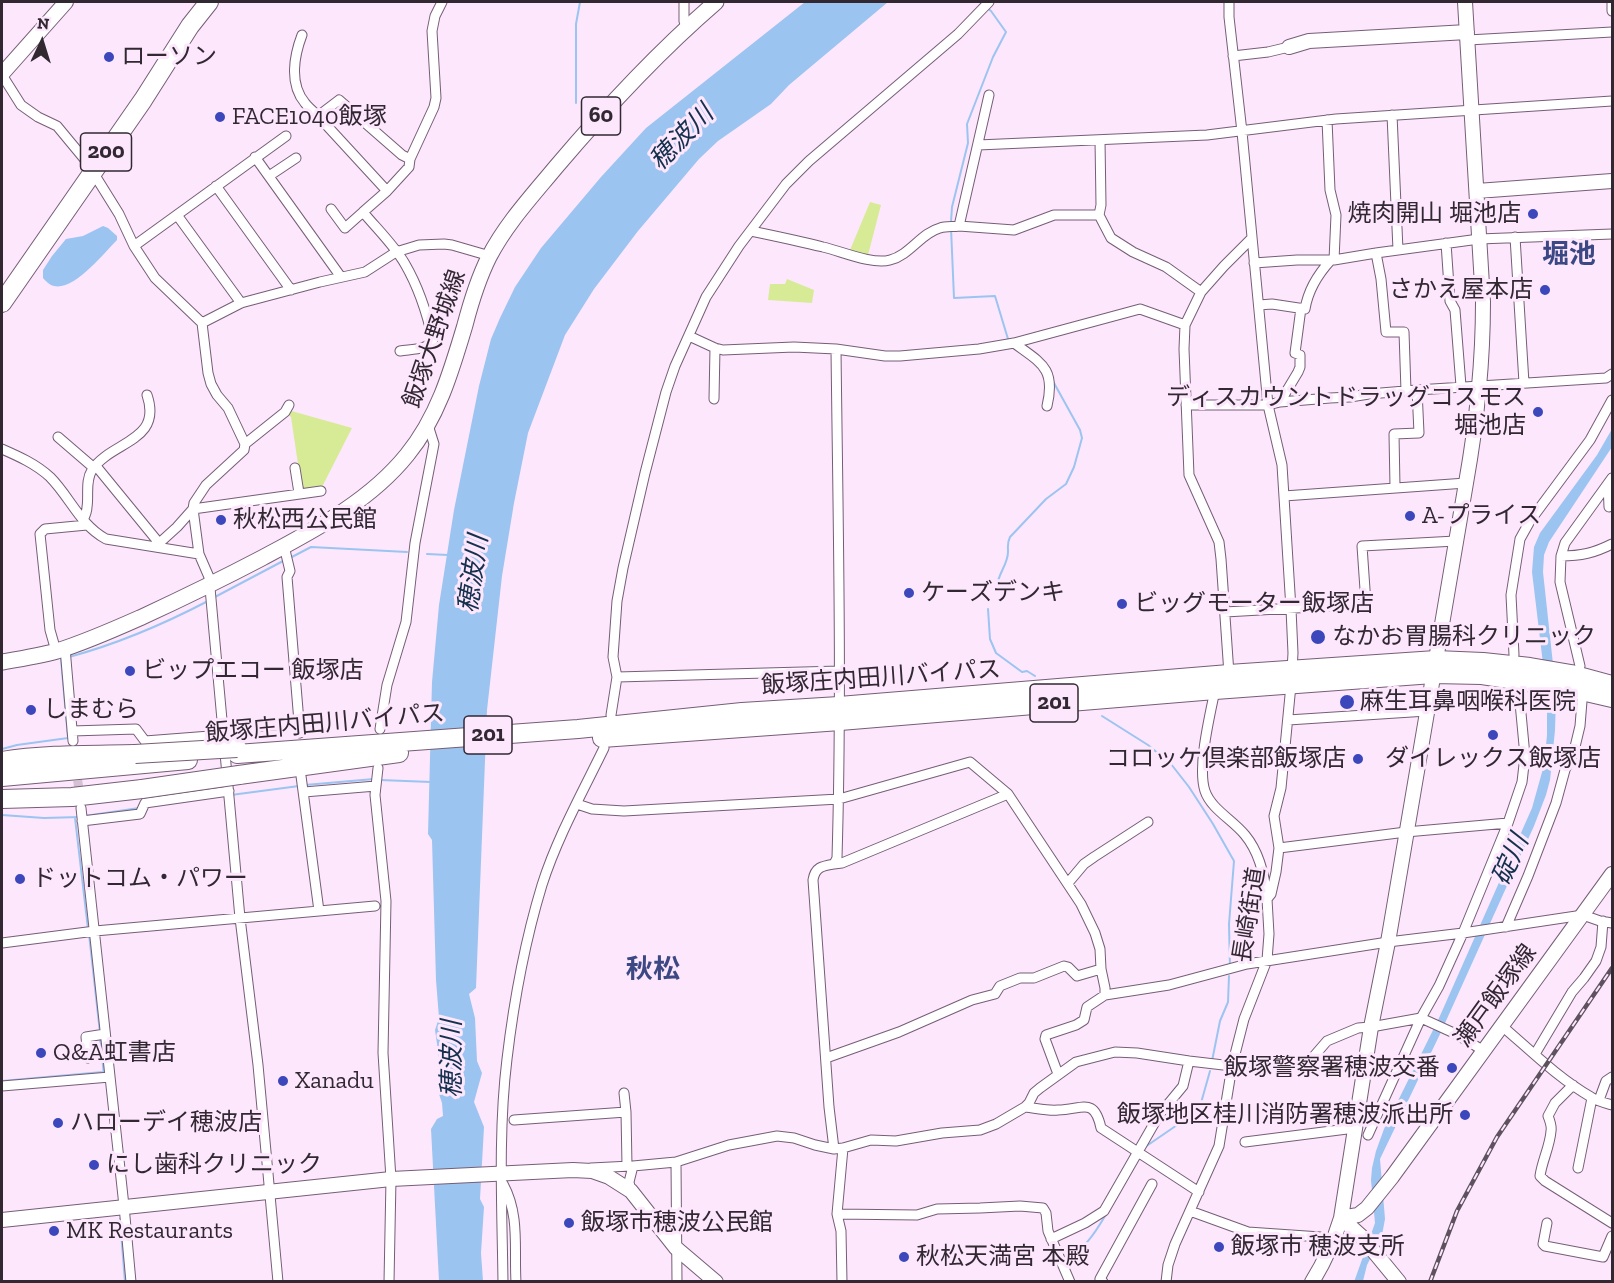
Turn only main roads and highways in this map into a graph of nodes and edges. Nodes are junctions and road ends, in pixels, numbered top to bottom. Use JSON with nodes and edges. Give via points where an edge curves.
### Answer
{"nodes":[{"id":1,"x":197,"y":2,"type":"edge"},
{"id":2,"x":209,"y":2,"type":"edge"},
{"id":3,"x":716,"y":2,"type":"edge"},
{"id":4,"x":90,"y":166,"type":"junction"},
{"id":5,"x":2,"y":283,"type":"edge"},
{"id":6,"x":2,"y":303,"type":"edge"},
{"id":7,"x":2,"y":662,"type":"edge"},
{"id":8,"x":1292,"y":677,"type":"junction"},
{"id":9,"x":1576,"y":683,"type":"junction"},
{"id":10,"x":1612,"y":685,"type":"edge"},
{"id":11,"x":1612,"y":698,"type":"edge"},
{"id":12,"x":840,"y":713,"type":"junction"},
{"id":13,"x":398,"y":748,"type":"junction"},
{"id":14,"x":137,"y":759,"type":"junction"},
{"id":15,"x":2,"y":762,"type":"edge"},
{"id":16,"x":234,"y":774,"type":"junction"},
{"id":17,"x":2,"y":777,"type":"edge"},
{"id":18,"x":2,"y":799,"type":"edge"}],
"edges":[{"from":1,"to":4,"type":"highway","number":"200"},
{"from":2,"to":4,"type":"highway","number":"200","via":[[143,100]]},
{"from":3,"to":7,"type":"main road","name":"飯塚大野城線","number":"60","via":[[624,90],[519,211],[490,256],[475,290],[451,372],[429,425],[380,484],[285,549],[209,589],[63,654]]},
{"from":4,"to":5,"type":"highway","number":"200"},
{"from":4,"to":6,"type":"highway","number":"200"},
{"from":8,"to":9,"type":"highway","name":"飯塚庄内田川バイパス","number":"201","via":[[1435,667]]},
{"from":8,"to":12,"type":"highway","name":"飯塚庄内田川バイパス","number":"201","via":[[1215,690]]},
{"from":8,"to":12,"type":"highway","name":"飯塚庄内田川バイパス","number":"201","via":[[1229,674]]},
{"from":9,"to":10,"type":"highway","name":"飯塚庄内田川バイパス","number":"201"},
{"from":9,"to":11,"type":"highway","name":"飯塚庄内田川バイパス","number":"201"},
{"from":12,"to":13,"type":"highway","name":"飯塚庄内田川バイパス","number":"201"},
{"from":13,"to":16,"type":"highway","name":"飯塚庄内田川バイパス","number":"201"},
{"from":13,"to":16,"type":"highway","name":"飯塚庄内田川バイパス","number":"201","via":[[268,751]]},
{"from":14,"to":15,"type":"highway","via":[[60,755]]},
{"from":14,"to":16,"type":"highway","bridge":true},
{"from":14,"to":16,"type":"highway","name":"飯塚庄内田川バイパス","number":"201","via":[[188,760]]},
{"from":14,"to":17,"type":"highway","name":"飯塚庄内田川バイパス","number":"201"},
{"from":16,"to":18,"type":"highway","bridge":true,"via":[[142,802],[72,797]]}]}
